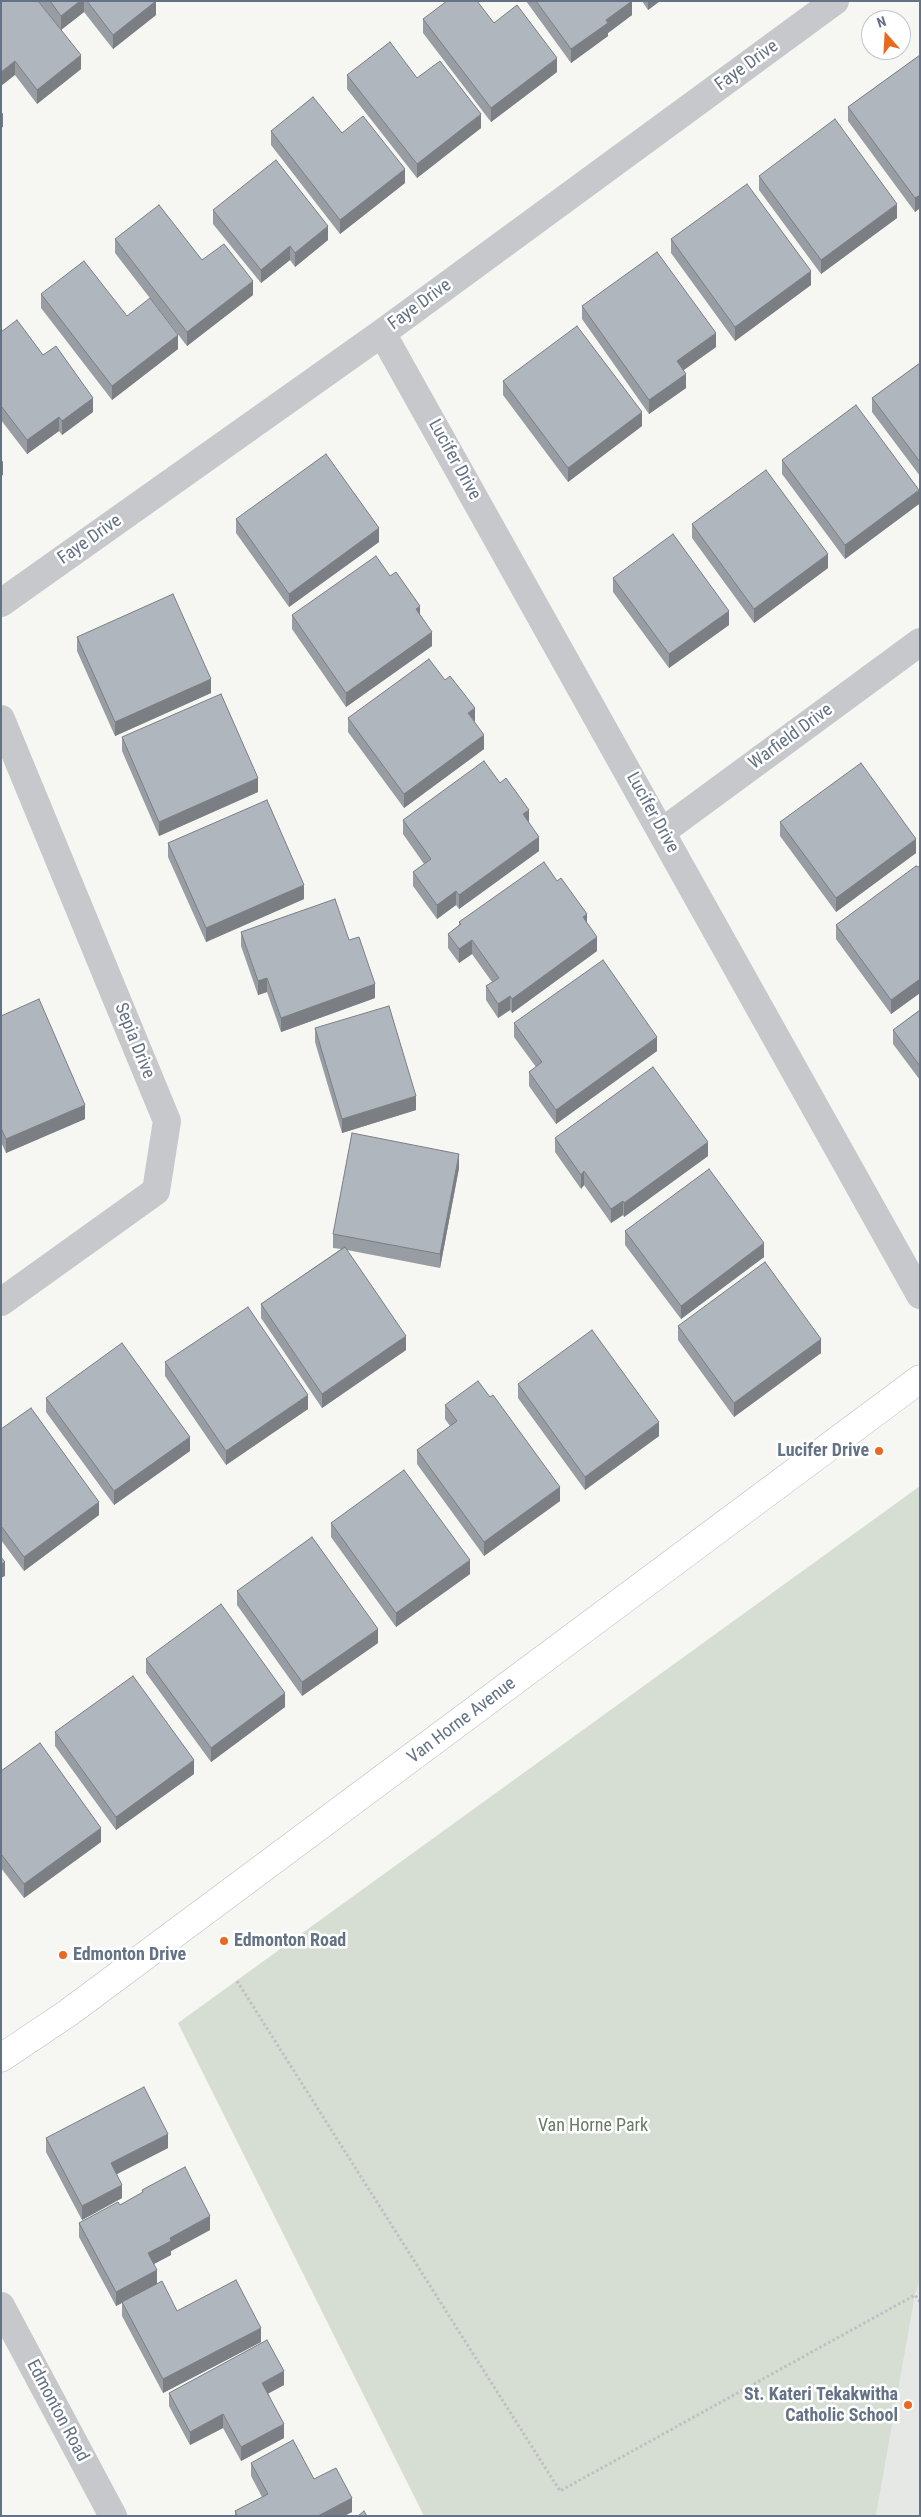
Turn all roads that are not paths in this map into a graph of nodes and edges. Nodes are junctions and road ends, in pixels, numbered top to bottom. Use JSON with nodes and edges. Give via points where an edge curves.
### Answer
{"nodes":[{"id":1,"x":835,"y":1,"type":"edge"},
{"id":2,"x":382,"y":333,"type":"junction"},
{"id":3,"x":1,"y":603,"type":"edge"},
{"id":4,"x":920,"y":642,"type":"edge"},
{"id":5,"x":1,"y":719,"type":"edge"},
{"id":6,"x":662,"y":831,"type":"junction"},
{"id":7,"x":920,"y":1295,"type":"edge"},
{"id":8,"x":1,"y":1302,"type":"edge"},
{"id":9,"x":920,"y":1380,"type":"edge"},
{"id":10,"x":1,"y":2058,"type":"edge"},
{"id":11,"x":1,"y":2306,"type":"edge"},
{"id":12,"x":113,"y":2516,"type":"edge"}],
"edges":[{"from":1,"to":2,"type":"street","name":"Faye Drive"},
{"from":2,"to":3,"type":"street","name":"Faye Drive"},
{"from":2,"to":6,"type":"street","name":"Lucifer Drive"},
{"from":4,"to":6,"type":"street","name":"Warfield Drive"},
{"from":5,"to":8,"type":"street","name":"Sepia Drive","via":[[167,1121],[156,1191]]},
{"from":6,"to":7,"type":"street","name":"Lucifer Drive"},
{"from":9,"to":10,"type":"street","name":"Van Horne Avenue","via":[[68,2014]]},
{"from":11,"to":12,"type":"street","name":"Edmonton Road"}]}
